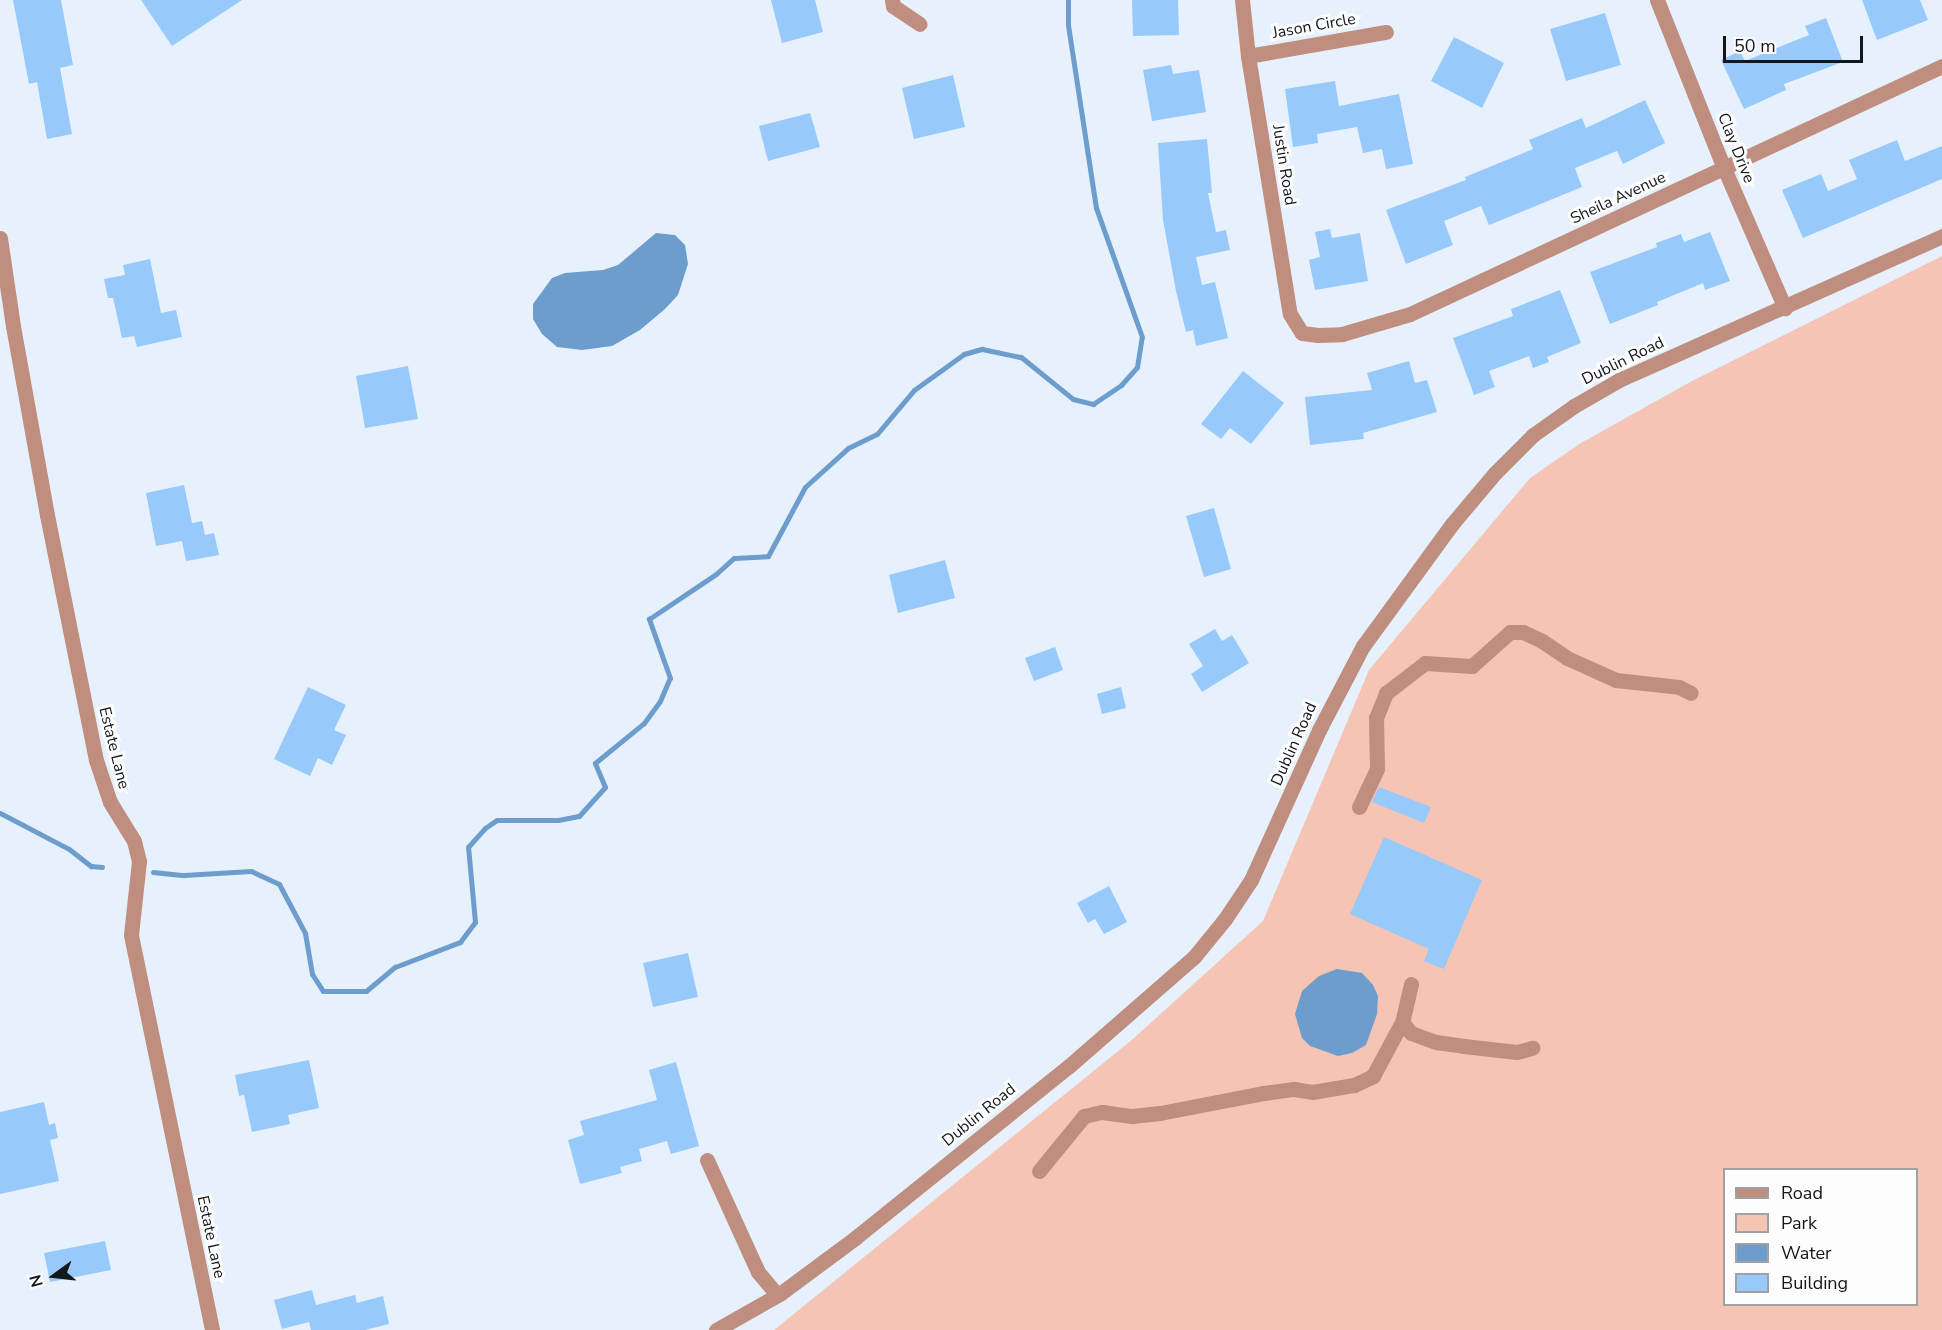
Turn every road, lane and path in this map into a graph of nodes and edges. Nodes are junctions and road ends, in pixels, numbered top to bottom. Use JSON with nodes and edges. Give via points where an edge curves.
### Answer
{"nodes":[{"id":1,"x":891,"y":0,"type":"edge"},
{"id":2,"x":1242,"y":0,"type":"edge"},
{"id":3,"x":1657,"y":0,"type":"edge"},
{"id":4,"x":920,"y":24,"type":"dead end"},
{"id":5,"x":1386,"y":32,"type":"dead end"},
{"id":6,"x":1248,"y":56,"type":"junction"},
{"id":7,"x":1942,"y":66,"type":"edge"},
{"id":8,"x":1724,"y":168,"type":"junction"},
{"id":9,"x":1942,"y":236,"type":"edge"},
{"id":10,"x":0,"y":238,"type":"edge"},
{"id":11,"x":1785,"y":308,"type":"junction"},
{"id":12,"x":1302,"y":333,"type":"joint"},
{"id":13,"x":1691,"y":693,"type":"dead end"},
{"id":14,"x":1359,"y":807,"type":"dead end"},
{"id":15,"x":1412,"y":984,"type":"dead end"},
{"id":16,"x":1402,"y":1022,"type":"junction"},
{"id":17,"x":1532,"y":1048,"type":"dead end"},
{"id":18,"x":707,"y":1160,"type":"dead end"},
{"id":19,"x":1039,"y":1171,"type":"dead end"},
{"id":20,"x":777,"y":1295,"type":"junction"},
{"id":21,"x":212,"y":1330,"type":"edge"},
{"id":22,"x":716,"y":1330,"type":"edge"}],
"edges":[{"from":1,"to":4,"type":"street","via":[[893,6]]},
{"from":2,"to":6,"type":"street","name":"Justin Road"},
{"from":3,"to":8,"type":"street","name":"Clay Drive"},
{"from":5,"to":6,"type":"street","name":"Jason Circle"},
{"from":6,"to":12,"type":"street","name":"Justin Road","via":[[1290,314]]},
{"from":7,"to":8,"type":"street","name":"Sheila Avenue"},
{"from":8,"to":11,"type":"street","name":"Clay Drive"},
{"from":8,"to":12,"type":"street","name":"Sheila Avenue","via":[[1410,314],[1342,334]]},
{"from":9,"to":11,"type":"street","name":"Dublin Road"},
{"from":10,"to":21,"type":"street","name":"Estate Lane","via":[[49,525],[96,760],[110,802],[134,841],[139,861],[131,935]]},
{"from":11,"to":20,"type":"street","name":"Dublin Road","via":[[1619,380],[1550,423],[1515,452],[1452,524],[1363,646],[1319,730],[1251,880],[1194,957],[1069,1066],[855,1238]]},
{"from":13,"to":14,"type":"street","via":[[1679,687],[1616,680],[1566,658],[1542,641],[1522,632],[1510,632],[1472,666],[1425,663],[1386,693],[1376,718],[1377,770]]},
{"from":15,"to":16,"type":"street"},
{"from":16,"to":17,"type":"street","via":[[1411,1033],[1436,1042],[1517,1052]]},
{"from":16,"to":19,"type":"street","via":[[1373,1076],[1354,1085],[1312,1092],[1294,1089],[1264,1093],[1160,1113],[1132,1116],[1102,1112],[1084,1116]]},
{"from":18,"to":20,"type":"street","via":[[758,1272]]},
{"from":20,"to":22,"type":"street","name":"Dublin Road"}]}
